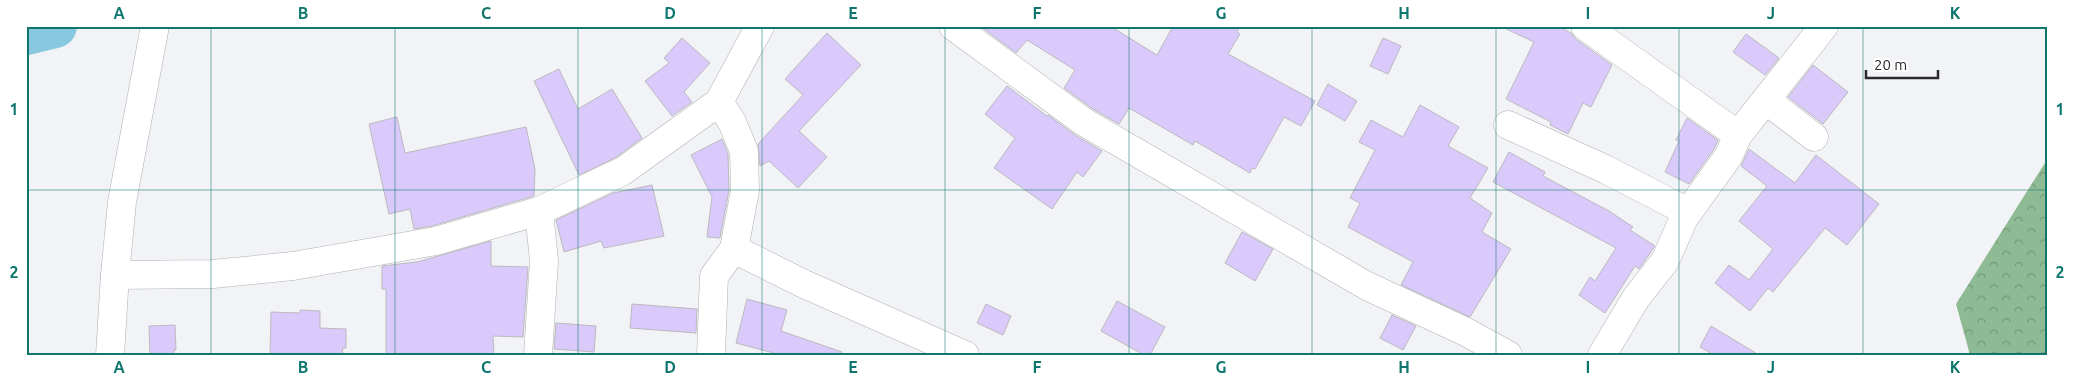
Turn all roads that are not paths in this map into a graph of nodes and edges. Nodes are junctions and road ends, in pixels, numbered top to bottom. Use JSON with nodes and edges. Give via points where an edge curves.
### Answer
{"nodes":[{"id":1,"x":155,"y":26,"type":"edge"},
{"id":2,"x":760,"y":26,"type":"edge"},
{"id":3,"x":953,"y":26,"type":"edge"},
{"id":4,"x":1585,"y":26,"type":"edge"},
{"id":5,"x":1824,"y":26,"type":"edge"},
{"id":6,"x":1767,"y":101,"type":"junction"},
{"id":7,"x":720,"y":102,"type":"junction"},
{"id":8,"x":1508,"y":126,"type":"dead end"},
{"id":9,"x":1738,"y":135,"type":"junction"},
{"id":10,"x":1814,"y":137,"type":"dead end"},
{"id":11,"x":538,"y":211,"type":"junction"},
{"id":12,"x":1688,"y":212,"type":"junction"},
{"id":13,"x":734,"y":249,"type":"junction"},
{"id":14,"x":115,"y":275,"type":"junction"},
{"id":15,"x":110,"y":355,"type":"edge"},
{"id":16,"x":538,"y":355,"type":"edge"},
{"id":17,"x":711,"y":355,"type":"edge"},
{"id":18,"x":965,"y":355,"type":"edge"},
{"id":19,"x":1508,"y":355,"type":"edge"},
{"id":20,"x":1602,"y":355,"type":"edge"}],
"edges":[{"from":1,"to":14,"type":"street","via":[[122,202]]},
{"from":2,"to":7,"type":"street"},
{"from":3,"to":19,"type":"street","via":[[1092,127],[1359,282]]},
{"from":4,"to":9,"type":"street"},
{"from":5,"to":6,"type":"street"},
{"from":6,"to":9,"type":"street"},
{"from":6,"to":10,"type":"street"},
{"from":7,"to":11,"type":"street","via":[[623,171]]},
{"from":7,"to":13,"type":"street","via":[[744,151],[745,191]]},
{"from":8,"to":12,"type":"street","via":[[1605,169]]},
{"from":9,"to":12,"type":"street","via":[[1728,157]]},
{"from":11,"to":14,"type":"street","via":[[436,241],[302,265],[213,274]]},
{"from":11,"to":16,"type":"street","via":[[544,261]]},
{"from":12,"to":20,"type":"street","via":[[1665,262],[1636,298]]},
{"from":13,"to":17,"type":"street","via":[[714,276]]},
{"from":13,"to":18,"type":"street","via":[[804,284]]},
{"from":14,"to":15,"type":"street"}]}
